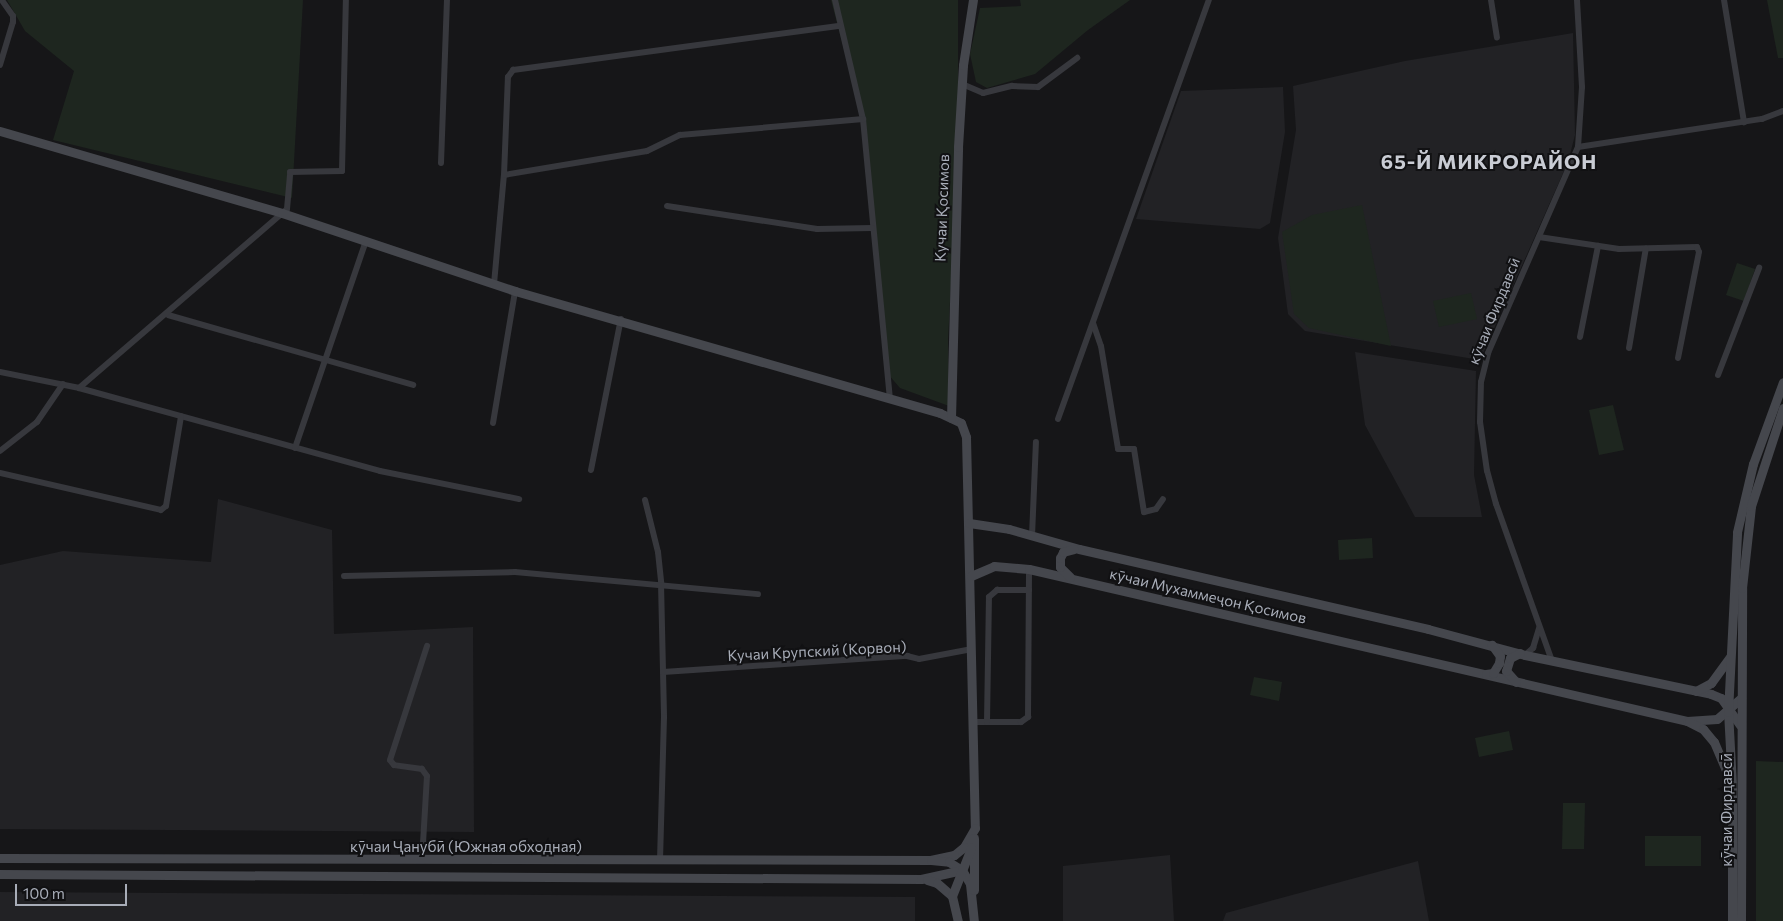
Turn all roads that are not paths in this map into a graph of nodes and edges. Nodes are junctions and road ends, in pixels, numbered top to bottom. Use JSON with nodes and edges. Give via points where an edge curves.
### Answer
{"nodes":[{"id":1,"x":2,"y":0,"type":"edge"},
{"id":2,"x":346,"y":0,"type":"edge"},
{"id":3,"x":447,"y":0,"type":"edge"},
{"id":4,"x":834,"y":0,"type":"edge"},
{"id":5,"x":973,"y":0,"type":"edge"},
{"id":6,"x":1209,"y":0,"type":"edge"},
{"id":7,"x":1491,"y":0,"type":"edge"},
{"id":8,"x":1578,"y":0,"type":"edge"},
{"id":9,"x":1724,"y":0,"type":"edge"},
{"id":10,"x":840,"y":26,"type":"junction"},
{"id":11,"x":1497,"y":38,"type":"dead end"},
{"id":12,"x":1077,"y":58,"type":"dead end"},
{"id":13,"x":0,"y":65,"type":"edge"},
{"id":14,"x":962,"y":84,"type":"junction"},
{"id":15,"x":1783,"y":111,"type":"edge"},
{"id":16,"x":863,"y":119,"type":"junction"},
{"id":17,"x":1744,"y":122,"type":"junction"},
{"id":18,"x":0,"y":131,"type":"edge"},
{"id":19,"x":1578,"y":147,"type":"junction"},
{"id":20,"x":441,"y":163,"type":"dead end"},
{"id":21,"x":504,"y":175,"type":"junction"},
{"id":22,"x":667,"y":206,"type":"dead end"},
{"id":23,"x":282,"y":213,"type":"junction"},
{"id":24,"x":872,"y":228,"type":"junction"},
{"id":25,"x":1539,"y":237,"type":"junction"},
{"id":26,"x":366,"y":243,"type":"junction"},
{"id":27,"x":1598,"y":246,"type":"junction"},
{"id":28,"x":1646,"y":248,"type":"junction"},
{"id":29,"x":1759,"y":268,"type":"dead end"},
{"id":30,"x":494,"y":284,"type":"junction"},
{"id":31,"x":516,"y":291,"type":"junction"},
{"id":32,"x":168,"y":315,"type":"junction"},
{"id":33,"x":621,"y":319,"type":"junction"},
{"id":34,"x":1093,"y":323,"type":"junction"},
{"id":35,"x":1580,"y":337,"type":"dead end"},
{"id":36,"x":1629,"y":348,"type":"dead end"},
{"id":37,"x":1678,"y":358,"type":"dead end"},
{"id":38,"x":324,"y":361,"type":"junction"},
{"id":39,"x":0,"y":372,"type":"edge"},
{"id":40,"x":1718,"y":375,"type":"dead end"},
{"id":41,"x":1783,"y":382,"type":"edge"},
{"id":42,"x":63,"y":384,"type":"junction"},
{"id":43,"x":413,"y":385,"type":"dead end"},
{"id":44,"x":79,"y":388,"type":"junction"},
{"id":45,"x":890,"y":399,"type":"junction"},
{"id":46,"x":1783,"y":408,"type":"edge"},
{"id":47,"x":182,"y":416,"type":"junction"},
{"id":48,"x":951,"y":418,"type":"junction"},
{"id":49,"x":1058,"y":419,"type":"dead end"},
{"id":50,"x":493,"y":423,"type":"dead end"},
{"id":51,"x":1036,"y":442,"type":"dead end"},
{"id":52,"x":295,"y":448,"type":"junction"},
{"id":53,"x":0,"y":451,"type":"edge"},
{"id":54,"x":591,"y":470,"type":"dead end"},
{"id":55,"x":0,"y":474,"type":"edge"},
{"id":56,"x":519,"y":499,"type":"dead end"},
{"id":57,"x":1163,"y":499,"type":"dead end"},
{"id":58,"x":645,"y":500,"type":"dead end"},
{"id":59,"x":969,"y":523,"type":"junction"},
{"id":60,"x":1032,"y":536,"type":"junction"},
{"id":61,"x":1080,"y":549,"type":"junction"},
{"id":62,"x":1030,"y":569,"type":"junction"},
{"id":63,"x":344,"y":576,"type":"dead end"},
{"id":64,"x":971,"y":576,"type":"junction"},
{"id":65,"x":1071,"y":578,"type":"junction"},
{"id":66,"x":661,"y":583,"type":"junction"},
{"id":67,"x":1029,"y":590,"type":"junction"},
{"id":68,"x":758,"y":594,"type":"dead end"},
{"id":69,"x":1540,"y":627,"type":"junction"},
{"id":70,"x":1491,"y":644,"type":"junction"},
{"id":71,"x":427,"y":646,"type":"dead end"},
{"id":72,"x":972,"y":648,"type":"junction"},
{"id":73,"x":1522,"y":654,"type":"junction"},
{"id":74,"x":1731,"y":655,"type":"junction"},
{"id":75,"x":1552,"y":661,"type":"junction"},
{"id":76,"x":663,"y":672,"type":"junction"},
{"id":77,"x":1486,"y":674,"type":"junction"},
{"id":78,"x":1516,"y":682,"type":"junction"},
{"id":79,"x":1696,"y":691,"type":"junction"},
{"id":80,"x":1741,"y":698,"type":"junction"},
{"id":81,"x":1728,"y":712,"type":"junction"},
{"id":82,"x":1687,"y":721,"type":"junction"},
{"id":83,"x":973,"y":722,"type":"junction"},
{"id":84,"x":987,"y":722,"type":"junction"},
{"id":85,"x":1740,"y":725,"type":"junction"},
{"id":86,"x":1732,"y":785,"type":"junction"},
{"id":87,"x":975,"y":828,"type":"junction"},
{"id":88,"x":974,"y":838,"type":"junction"},
{"id":89,"x":0,"y":858,"type":"edge"},
{"id":90,"x":422,"y":860,"type":"junction"},
{"id":91,"x":931,"y":860,"type":"junction"},
{"id":92,"x":660,"y":861,"type":"junction"},
{"id":93,"x":962,"y":870,"type":"junction"},
{"id":94,"x":0,"y":874,"type":"edge"},
{"id":95,"x":922,"y":879,"type":"junction"},
{"id":96,"x":952,"y":896,"type":"junction"},
{"id":97,"x":974,"y":903,"type":"junction"},
{"id":98,"x":958,"y":921,"type":"edge"},
{"id":99,"x":974,"y":921,"type":"edge"},
{"id":100,"x":1732,"y":921,"type":"edge"},
{"id":101,"x":1741,"y":921,"type":"edge"}],
"edges":[{"from":1,"to":13,"type":"street","via":[[13,16],[13,22]]},
{"from":2,"to":23,"type":"street","via":[[344,167],[336,173],[290,172],[287,209]]},
{"from":3,"to":20,"type":"street"},
{"from":4,"to":10,"type":"street"},
{"from":5,"to":14,"type":"street","name":"Кучаи Қосимов"},
{"from":6,"to":34,"type":"street"},
{"from":7,"to":11,"type":"street"},
{"from":8,"to":19,"type":"street","name":"кӯчаи Фирдавсӣ","via":[[1582,87]]},
{"from":9,"to":17,"type":"street"},
{"from":10,"to":16,"type":"street"},
{"from":10,"to":21,"type":"street","via":[[694,48],[519,67],[508,76]]},
{"from":12,"to":14,"type":"street","via":[[1038,87],[1012,86],[983,93]]},
{"from":14,"to":48,"type":"street","name":"Кучаи Қосимов","via":[[952,299]]},
{"from":15,"to":17,"type":"street"},
{"from":16,"to":21,"type":"street","via":[[680,135],[647,151]]},
{"from":16,"to":24,"type":"street"},
{"from":17,"to":19,"type":"street"},
{"from":18,"to":23,"type":"street"},
{"from":19,"to":25,"type":"street","name":"кӯчаи Фирдавсӣ"},
{"from":21,"to":30,"type":"street"},
{"from":22,"to":24,"type":"street","via":[[817,229]]},
{"from":23,"to":26,"type":"street"},
{"from":23,"to":32,"type":"street"},
{"from":24,"to":45,"type":"street"},
{"from":25,"to":27,"type":"street"},
{"from":25,"to":69,"type":"street","name":"кӯчаи Фирдавсӣ","via":[[1488,353],[1482,382],[1480,422],[1496,504]]},
{"from":26,"to":30,"type":"street"},
{"from":26,"to":38,"type":"street"},
{"from":27,"to":28,"type":"street"},
{"from":27,"to":35,"type":"street"},
{"from":28,"to":36,"type":"street"},
{"from":28,"to":37,"type":"street","via":[[1698,248]]},
{"from":29,"to":40,"type":"street"},
{"from":30,"to":31,"type":"street"},
{"from":31,"to":33,"type":"street"},
{"from":31,"to":50,"type":"street"},
{"from":32,"to":38,"type":"street"},
{"from":32,"to":44,"type":"street"},
{"from":33,"to":45,"type":"street"},
{"from":33,"to":54,"type":"street"},
{"from":34,"to":49,"type":"street"},
{"from":34,"to":57,"type":"street","via":[[1118,449],[1134,449],[1144,512],[1156,509]]},
{"from":38,"to":43,"type":"street"},
{"from":38,"to":52,"type":"street"},
{"from":39,"to":42,"type":"street"},
{"from":41,"to":74,"type":"street","name":"кӯчаи Фирдавсӣ","via":[[1753,464],[1737,532]]},
{"from":42,"to":44,"type":"street"},
{"from":42,"to":53,"type":"street","via":[[37,422]]},
{"from":44,"to":47,"type":"street"},
{"from":45,"to":48,"type":"street"},
{"from":46,"to":80,"type":"street","name":"кӯчаи Фирдавсӣ","via":[[1751,506],[1742,588]]},
{"from":47,"to":52,"type":"street"},
{"from":47,"to":55,"type":"street","via":[[166,506],[161,510]]},
{"from":48,"to":59,"type":"street","via":[[961,423],[966,437]]},
{"from":51,"to":60,"type":"street"},
{"from":52,"to":56,"type":"street","via":[[380,471]]},
{"from":58,"to":66,"type":"street"},
{"from":59,"to":60,"type":"street","name":"кӯчаи Мухаммеҷон Қосимов"},
{"from":59,"to":64,"type":"street"},
{"from":60,"to":61,"type":"street","name":"кӯчаи Мухаммеҷон Қосимов"},
{"from":61,"to":65,"type":"street","via":[[1063,552],[1060,558],[1060,567]]},
{"from":61,"to":70,"type":"street","name":"кӯчаи Мухаммеҷон Қосимов"},
{"from":62,"to":64,"type":"street","name":"кӯчаи Мухаммеҷон Қосимов","via":[[994,566]]},
{"from":62,"to":65,"type":"street","name":"кӯчаи Мухаммеҷон Қосимов"},
{"from":62,"to":67,"type":"street"},
{"from":63,"to":66,"type":"street","via":[[515,572]]},
{"from":64,"to":72,"type":"street"},
{"from":65,"to":77,"type":"street","name":"кӯчаи Мухаммеҷон Қосимов"},
{"from":66,"to":68,"type":"street"},
{"from":66,"to":76,"type":"street"},
{"from":67,"to":84,"type":"street","via":[[997,590],[989,597]]},
{"from":67,"to":84,"type":"street","via":[[1028,717],[1021,722]]},
{"from":69,"to":73,"type":"street","via":[[1533,648]]},
{"from":69,"to":75,"type":"street","name":"кӯчаи Фирдавсӣ"},
{"from":70,"to":73,"type":"street","name":"кӯчаи Мухаммеҷон Қосимов"},
{"from":70,"to":77,"type":"street","via":[[1497,651],[1499,663],[1493,673]]},
{"from":71,"to":90,"type":"street","via":[[390,760],[394,765],[422,769],[427,776]]},
{"from":72,"to":76,"type":"street","name":"Кучаи Крупский (Корвон)","via":[[919,659],[897,657]]},
{"from":72,"to":83,"type":"street"},
{"from":73,"to":75,"type":"street","name":"кӯчаи Мухаммеҷон Қосимов"},
{"from":73,"to":78,"type":"street","via":[[1510,658],[1506,671]]},
{"from":74,"to":79,"type":"street","via":[[1715,679]]},
{"from":74,"to":81,"type":"street","name":"кӯчаи Фирдавсӣ"},
{"from":75,"to":79,"type":"street","name":"кӯчаи Мухаммеҷон Қосимов"},
{"from":76,"to":92,"type":"street"},
{"from":77,"to":78,"type":"street","name":"кӯчаи Мухаммеҷон Қосимов"},
{"from":78,"to":82,"type":"street","name":"кӯчаи Мухаммеҷон Қосимов"},
{"from":79,"to":81,"type":"street","name":"кӯчаи Мухаммеҷон Қосимов","via":[[1721,698]]},
{"from":80,"to":81,"type":"street"},
{"from":80,"to":85,"type":"street","name":"кӯчаи Фирдавсӣ"},
{"from":81,"to":82,"type":"street","name":"кӯчаи Мухаммеҷон Қосимов","via":[[1717,719]]},
{"from":81,"to":85,"type":"street","name":"кӯчаи Мухаммеҷон Қосимов"},
{"from":81,"to":86,"type":"street","name":"кӯчаи Фирдавсӣ"},
{"from":82,"to":86,"type":"street","via":[[1703,729],[1714,742]]},
{"from":83,"to":84,"type":"street"},
{"from":83,"to":87,"type":"street"},
{"from":85,"to":101,"type":"street","name":"кӯчаи Фирдавсӣ"},
{"from":86,"to":100,"type":"street","name":"кӯчаи Фирдавсӣ"},
{"from":87,"to":88,"type":"street"},
{"from":87,"to":91,"type":"street","via":[[964,847],[954,856]]},
{"from":88,"to":93,"type":"street"},
{"from":88,"to":97,"type":"street"},
{"from":89,"to":90,"type":"street","name":"кӯчаи Ҷанубӣ (Южная обходная)"},
{"from":90,"to":92,"type":"street","name":"кӯчаи Ҷанубӣ (Южная обходная)"},
{"from":91,"to":92,"type":"street","name":"кӯчаи Ҷанубӣ (Южная обходная)"},
{"from":91,"to":93,"type":"street","via":[[948,862]]},
{"from":93,"to":95,"type":"street"},
{"from":93,"to":96,"type":"street"},
{"from":93,"to":97,"type":"street","via":[[970,884]]},
{"from":94,"to":95,"type":"street","name":"кӯчаи Ҷанубӣ (Южная обходная)"},
{"from":95,"to":96,"type":"street","via":[[937,883]]},
{"from":96,"to":98,"type":"street"},
{"from":97,"to":99,"type":"street"}]}
